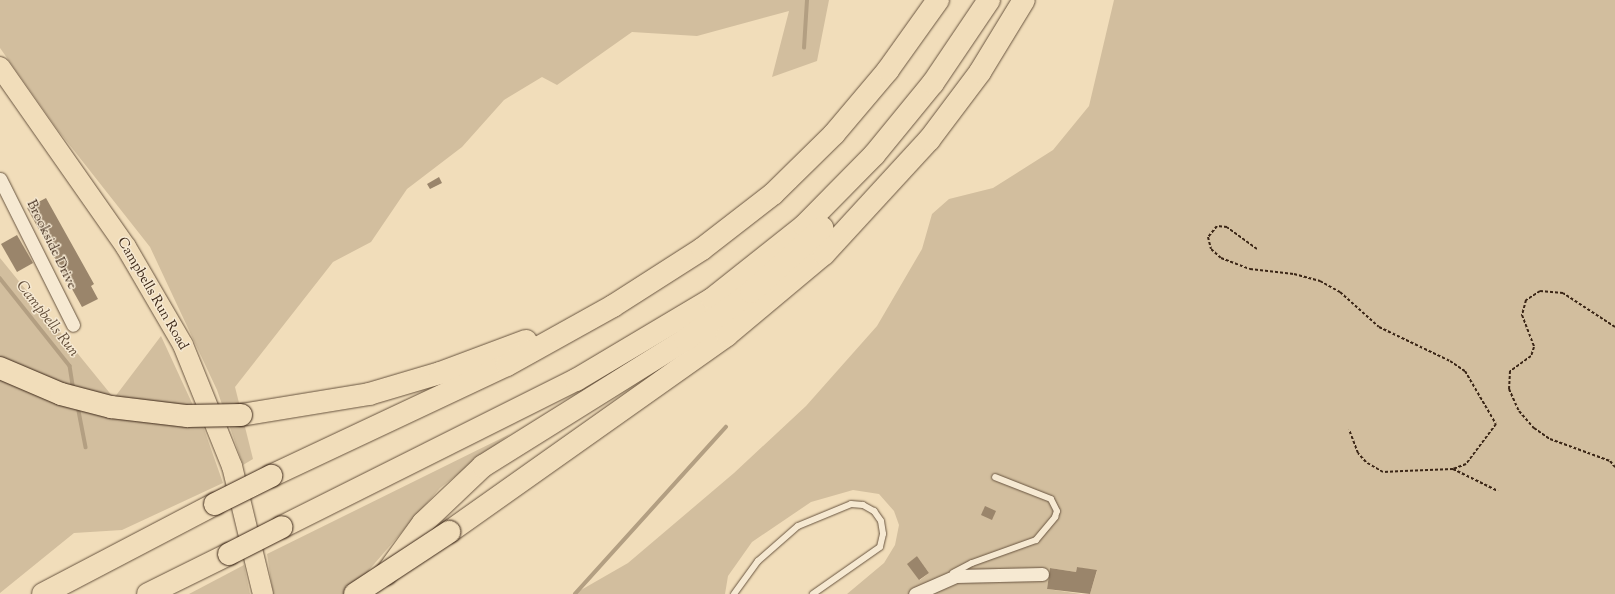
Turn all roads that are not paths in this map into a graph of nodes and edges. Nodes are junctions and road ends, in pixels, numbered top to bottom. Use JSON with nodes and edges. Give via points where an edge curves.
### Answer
{"nodes":[{"id":1,"x":938,"y":0,"type":"edge"},
{"id":2,"x":989,"y":0,"type":"edge"},
{"id":3,"x":1024,"y":0,"type":"edge"},
{"id":4,"x":962,"y":43,"type":"junction"},
{"id":5,"x":0,"y":67,"type":"edge"},
{"id":6,"x":0,"y":179,"type":"edge"},
{"id":7,"x":612,"y":306,"type":"junction"},
{"id":8,"x":73,"y":325,"type":"dead end"},
{"id":9,"x":0,"y":368,"type":"edge"},
{"id":10,"x":995,"y":477,"type":"dead end"},
{"id":11,"x":1042,"y":574,"type":"dead end"},
{"id":12,"x":937,"y":583,"type":"junction"},
{"id":13,"x":43,"y":594,"type":"edge"},
{"id":14,"x":148,"y":594,"type":"edge"},
{"id":15,"x":263,"y":594,"type":"edge"},
{"id":16,"x":355,"y":594,"type":"edge"},
{"id":17,"x":374,"y":594,"type":"edge"},
{"id":18,"x":734,"y":594,"type":"edge"},
{"id":19,"x":813,"y":594,"type":"edge"},
{"id":20,"x":915,"y":594,"type":"edge"}],
"edges":[{"from":1,"to":7,"type":"highway","via":[[888,70],[834,134],[773,194],[702,249]]},
{"from":2,"to":4,"type":"highway"},
{"from":3,"to":16,"type":"highway","bridge":true,"via":[[980,72],[929,140],[824,254],[727,335],[449,532]]},
{"from":4,"to":14,"type":"highway","bridge":true,"via":[[874,155],[804,226],[712,299],[576,380]]},
{"from":4,"to":17,"type":"highway","via":[[899,145],[811,240],[751,292],[685,340],[483,466],[423,523]]},
{"from":5,"to":15,"type":"main road","name":"Campbells Run Road","via":[[126,247],[183,345],[232,466]]},
{"from":6,"to":8,"type":"street","name":"Brookside Drive"},
{"from":7,"to":9,"type":"highway","bridge":true,"via":[[480,359],[404,385],[332,402],[241,415],[187,416],[111,407],[61,394]]},
{"from":7,"to":13,"type":"highway","bridge":true,"via":[[417,410],[271,476]]},
{"from":10,"to":12,"type":"lane","via":[[1051,499],[1057,511],[1055,517],[1036,540],[972,563]]},
{"from":11,"to":12,"type":"street","via":[[956,576]]},
{"from":12,"to":20,"type":"street"},
{"from":18,"to":19,"type":"lane","via":[[762,556],[798,526],[851,504],[863,505],[874,512],[881,521],[883,534],[880,546]]}]}
